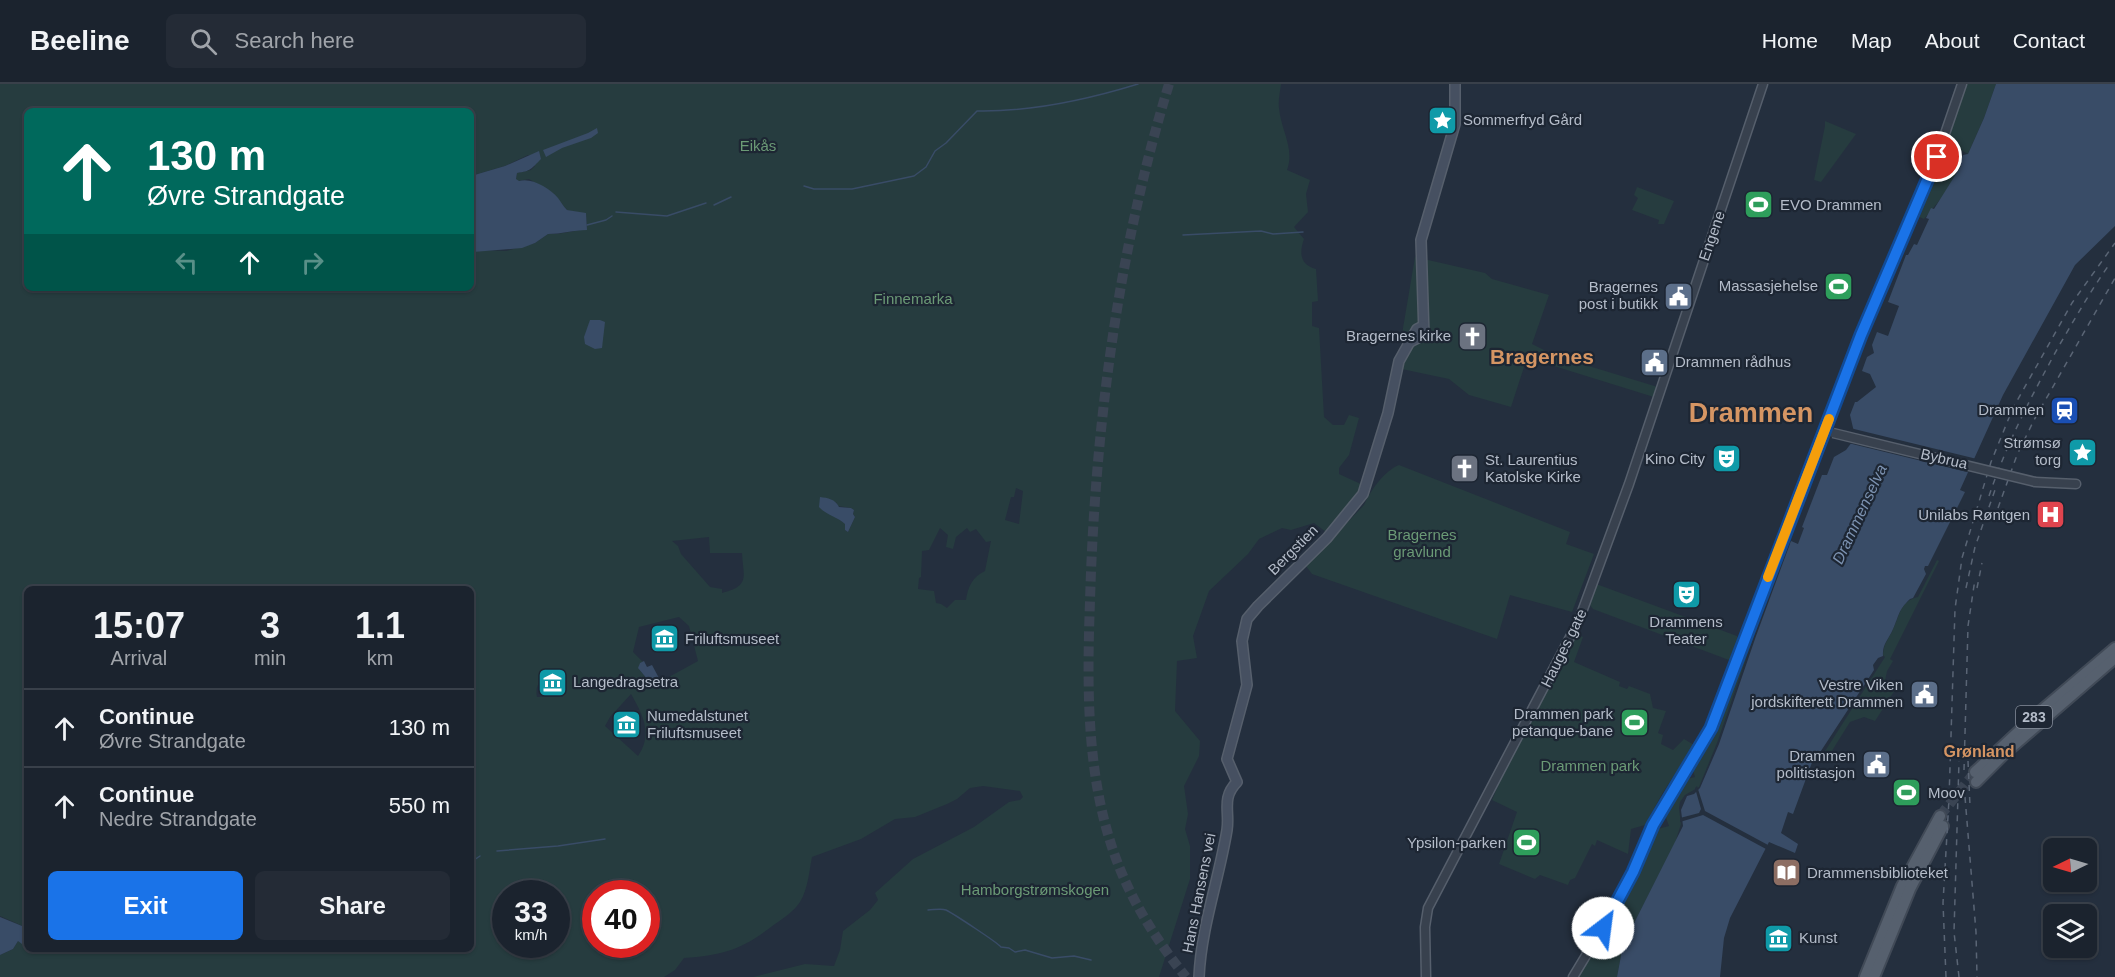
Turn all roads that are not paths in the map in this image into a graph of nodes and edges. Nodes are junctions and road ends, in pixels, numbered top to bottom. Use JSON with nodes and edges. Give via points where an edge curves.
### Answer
{"nodes":[{"id":1,"x":1455,"y":84,"type":"edge"},
{"id":2,"x":1763,"y":84,"type":"edge"},
{"id":3,"x":1962,"y":84,"type":"edge"},
{"id":4,"x":1661,"y":388,"type":"joint"},
{"id":5,"x":1824,"y":431,"type":"junction"},
{"id":6,"x":2076,"y":484,"type":"dead end"},
{"id":7,"x":2115,"y":648,"type":"edge"},
{"id":8,"x":2115,"y":658,"type":"edge"},
{"id":9,"x":1237,"y":782,"type":"joint"},
{"id":10,"x":1427,"y":942,"type":"junction"},
{"id":11,"x":1199,"y":977,"type":"edge"},
{"id":12,"x":1426,"y":977,"type":"edge"},
{"id":13,"x":1430,"y":977,"type":"edge"},
{"id":14,"x":1573,"y":977,"type":"edge"},
{"id":15,"x":1865,"y":977,"type":"edge"},
{"id":16,"x":1874,"y":977,"type":"edge"}],
"edges":[{"from":1,"to":9,"type":"main road","name":"Bergstien","via":[[1455,124],[1422,231],[1423,331],[1410,342],[1399,361],[1363,494],[1327,538],[1247,619],[1242,641],[1246,686],[1227,759]]},
{"from":2,"to":4,"type":"street","name":"Engene"},
{"from":3,"to":5,"type":"street","via":[[1937,157]]},
{"from":4,"to":10,"type":"street","name":"Hauges gate","via":[[1578,623],[1426,915]]},
{"from":5,"to":6,"type":"street","name":"Bybrua","bridge":true,"via":[[2035,482]]},
{"from":5,"to":14,"type":"street","via":[[1711,728],[1649,832],[1620,899]]},
{"from":7,"to":8,"type":"main road","number":"283","via":[[2042,710],[1976,777]]},
{"from":9,"to":11,"type":"main road","name":"Hans Hansens vei","via":[[1228,793],[1228,826]]},
{"from":10,"to":12,"type":"street"},
{"from":10,"to":13,"type":"street"},
{"from":15,"to":16,"type":"main road","via":[[1902,886],[1942,821]]}]}
